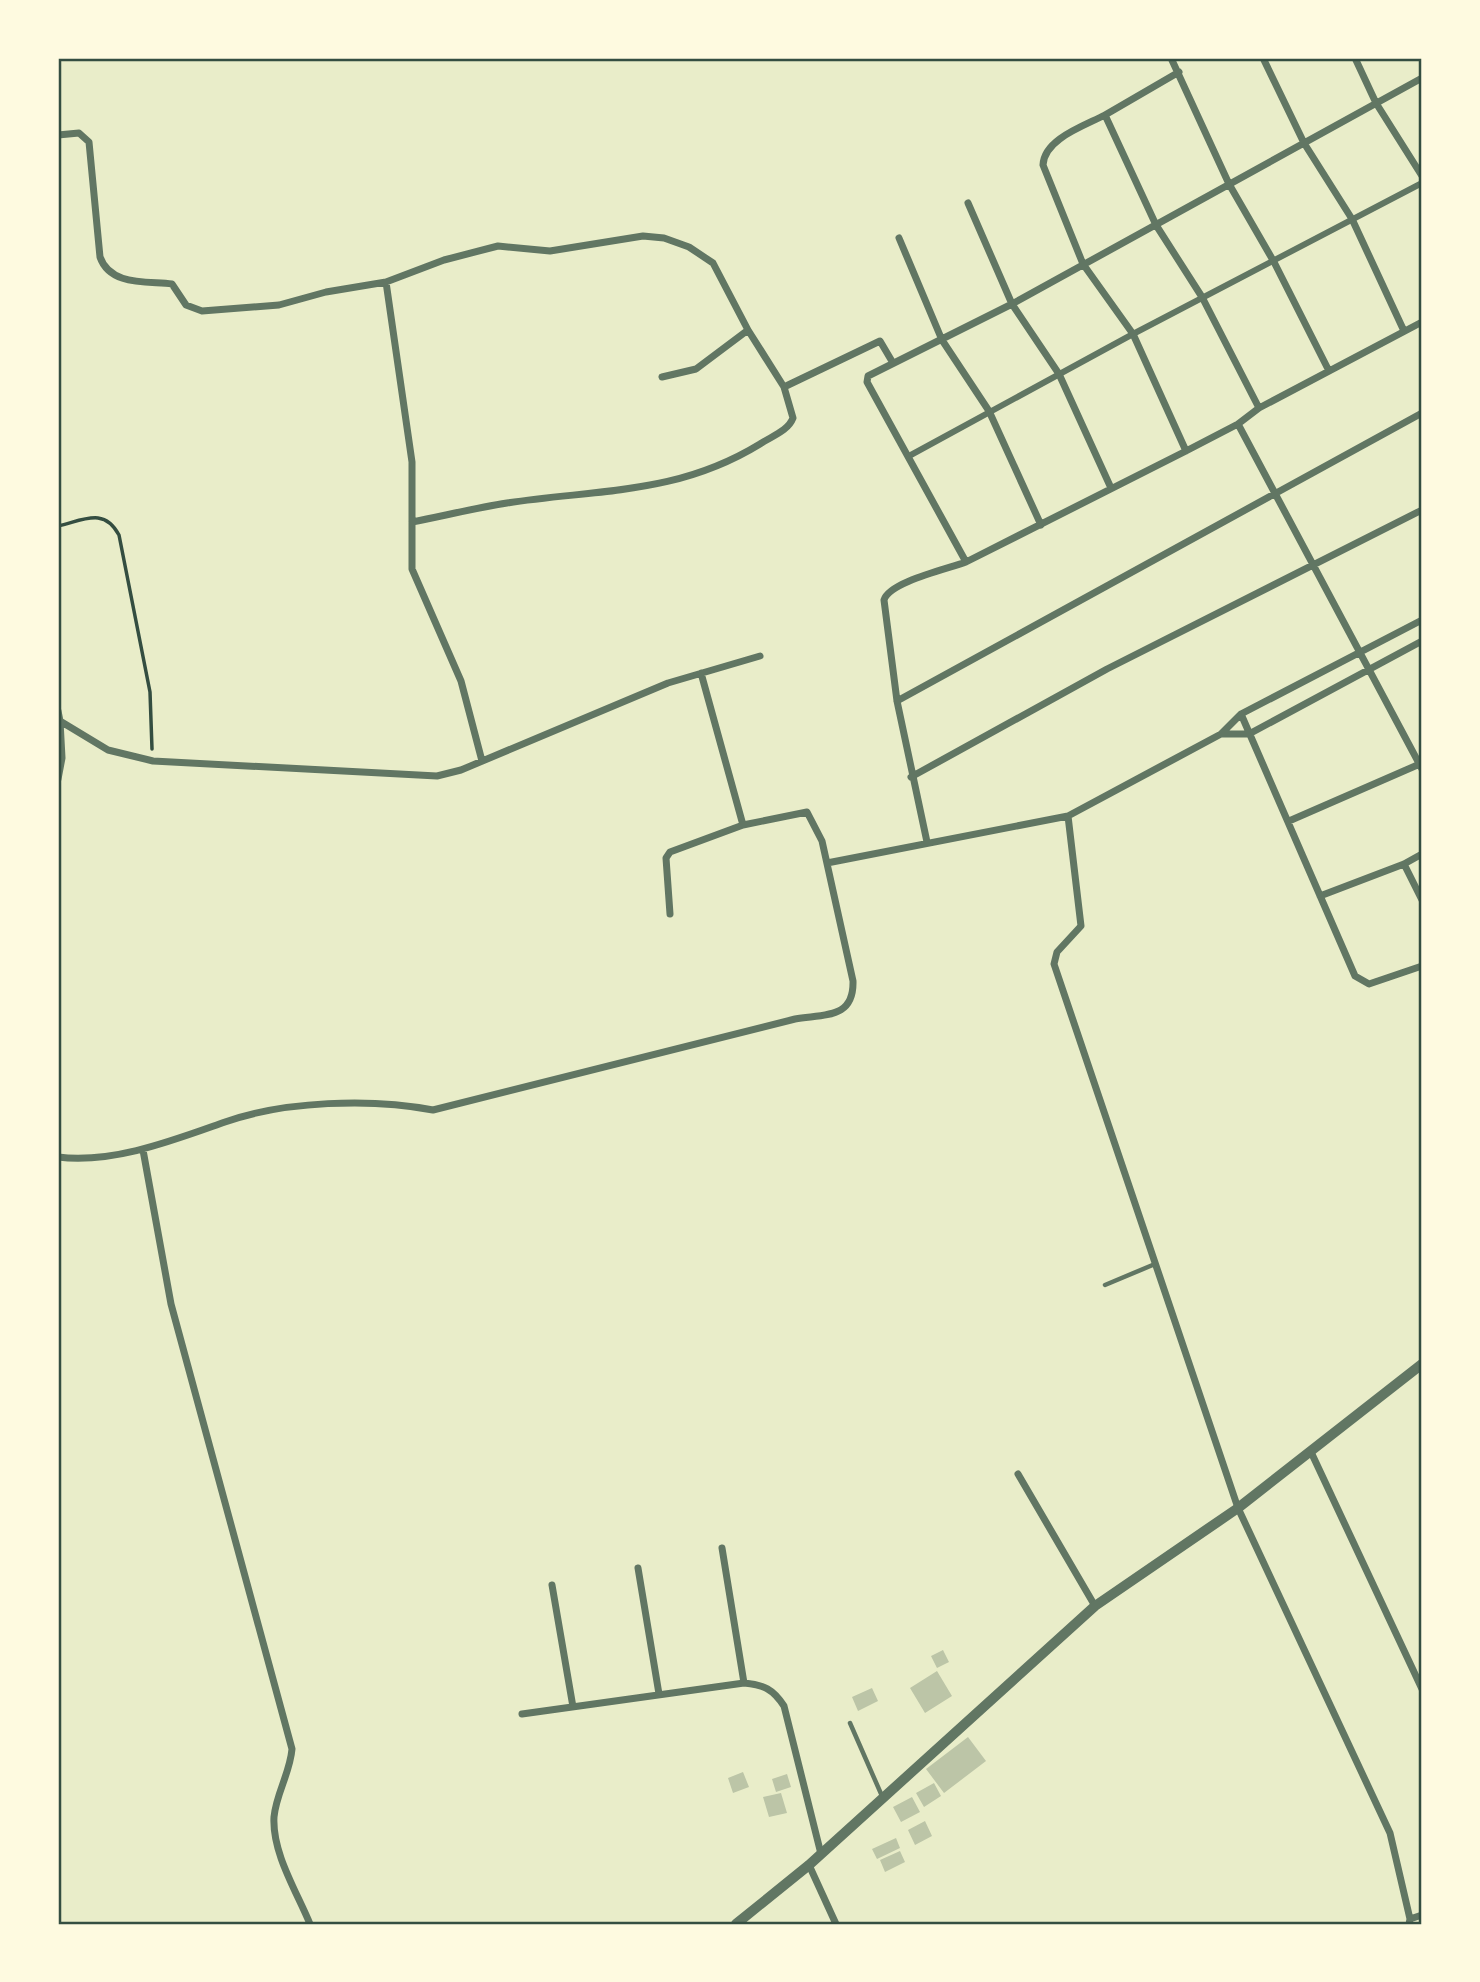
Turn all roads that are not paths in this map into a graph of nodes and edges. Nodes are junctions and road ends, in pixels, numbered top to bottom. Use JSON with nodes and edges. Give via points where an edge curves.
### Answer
{"nodes":[{"id":1,"x":1171,"y":58,"type":"edge"},
{"id":2,"x":1263,"y":58,"type":"edge"},
{"id":3,"x":1355,"y":58,"type":"edge"},
{"id":4,"x":1179,"y":72,"type":"junction"},
{"id":5,"x":1422,"y":78,"type":"edge"},
{"id":6,"x":1376,"y":103,"type":"junction"},
{"id":7,"x":1105,"y":114,"type":"junction"},
{"id":8,"x":58,"y":135,"type":"edge"},
{"id":9,"x":1304,"y":142,"type":"junction"},
{"id":10,"x":1422,"y":176,"type":"edge"},
{"id":11,"x":1422,"y":183,"type":"edge"},
{"id":12,"x":1229,"y":184,"type":"junction"},
{"id":13,"x":968,"y":203,"type":"dead end"},
{"id":14,"x":1352,"y":219,"type":"junction"},
{"id":15,"x":1156,"y":225,"type":"junction"},
{"id":16,"x":899,"y":238,"type":"dead end"},
{"id":17,"x":1274,"y":262,"type":"junction"},
{"id":18,"x":1083,"y":264,"type":"junction"},
{"id":19,"x":386,"y":282,"type":"junction"},
{"id":20,"x":1202,"y":298,"type":"junction"},
{"id":21,"x":1012,"y":304,"type":"junction"},
{"id":22,"x":1422,"y":322,"type":"edge"},
{"id":23,"x":748,"y":330,"type":"junction"},
{"id":24,"x":1404,"y":331,"type":"junction"},
{"id":25,"x":1133,"y":334,"type":"junction"},
{"id":26,"x":942,"y":340,"type":"junction"},
{"id":27,"x":893,"y":363,"type":"junction"},
{"id":28,"x":1329,"y":371,"type":"junction"},
{"id":29,"x":1059,"y":374,"type":"junction"},
{"id":30,"x":662,"y":377,"type":"dead end"},
{"id":31,"x":784,"y":387,"type":"junction"},
{"id":32,"x":1259,"y":408,"type":"junction"},
{"id":33,"x":989,"y":411,"type":"junction"},
{"id":34,"x":1422,"y":413,"type":"edge"},
{"id":35,"x":1238,"y":424,"type":"junction"},
{"id":36,"x":1186,"y":451,"type":"junction"},
{"id":37,"x":909,"y":456,"type":"junction"},
{"id":38,"x":1111,"y":488,"type":"junction"},
{"id":39,"x":1275,"y":492,"type":"junction"},
{"id":40,"x":1422,"y":510,"type":"edge"},
{"id":41,"x":412,"y":522,"type":"junction"},
{"id":42,"x":1041,"y":524,"type":"junction"},
{"id":43,"x":966,"y":562,"type":"junction"},
{"id":44,"x":1315,"y":566,"type":"junction"},
{"id":45,"x":1422,"y":621,"type":"edge"},
{"id":46,"x":1422,"y":641,"type":"edge"},
{"id":47,"x":1361,"y":655,"type":"junction"},
{"id":48,"x":760,"y":656,"type":"dead end"},
{"id":49,"x":1370,"y":668,"type":"junction"},
{"id":50,"x":701,"y":673,"type":"junction"},
{"id":51,"x":897,"y":701,"type":"junction"},
{"id":52,"x":58,"y":711,"type":"edge"},
{"id":53,"x":1241,"y":714,"type":"junction"},
{"id":54,"x":60,"y":721,"type":"edge"},
{"id":55,"x":1221,"y":734,"type":"junction"},
{"id":56,"x":1249,"y":734,"type":"junction"},
{"id":57,"x":482,"y":761,"type":"junction"},
{"id":58,"x":1422,"y":765,"type":"edge"},
{"id":59,"x":911,"y":777,"type":"junction"},
{"id":60,"x":58,"y":779,"type":"edge"},
{"id":61,"x":1068,"y":816,"type":"junction"},
{"id":62,"x":1290,"y":821,"type":"junction"},
{"id":63,"x":743,"y":825,"type":"junction"},
{"id":64,"x":927,"y":842,"type":"junction"},
{"id":65,"x":1422,"y":854,"type":"edge"},
{"id":66,"x":827,"y":863,"type":"junction"},
{"id":67,"x":1404,"y":864,"type":"junction"},
{"id":68,"x":1320,"y":896,"type":"junction"},
{"id":69,"x":1422,"y":900,"type":"edge"},
{"id":70,"x":670,"y":914,"type":"dead end"},
{"id":71,"x":1422,"y":965,"type":"edge"},
{"id":72,"x":143,"y":1150,"type":"junction"},
{"id":73,"x":58,"y":1157,"type":"edge"},
{"id":74,"x":1155,"y":1264,"type":"junction"},
{"id":75,"x":1105,"y":1285,"type":"dead end"},
{"id":76,"x":1422,"y":1364,"type":"edge"},
{"id":77,"x":1311,"y":1452,"type":"junction"},
{"id":78,"x":1018,"y":1474,"type":"dead end"},
{"id":79,"x":1238,"y":1508,"type":"junction"},
{"id":80,"x":722,"y":1548,"type":"dead end"},
{"id":81,"x":638,"y":1568,"type":"dead end"},
{"id":82,"x":552,"y":1585,"type":"dead end"},
{"id":83,"x":1095,"y":1606,"type":"junction"},
{"id":84,"x":744,"y":1683,"type":"junction"},
{"id":85,"x":1422,"y":1689,"type":"edge"},
{"id":86,"x":659,"y":1694,"type":"junction"},
{"id":87,"x":573,"y":1707,"type":"junction"},
{"id":88,"x":522,"y":1714,"type":"dead end"},
{"id":89,"x":850,"y":1723,"type":"dead end"},
{"id":90,"x":883,"y":1797,"type":"junction"},
{"id":91,"x":821,"y":1854,"type":"junction"},
{"id":92,"x":808,"y":1865,"type":"junction"},
{"id":93,"x":1422,"y":1915,"type":"edge"},
{"id":94,"x":1409,"y":1922,"type":"edge"},
{"id":95,"x":310,"y":1924,"type":"edge"},
{"id":96,"x":736,"y":1924,"type":"edge"},
{"id":97,"x":836,"y":1924,"type":"edge"}],
"edges":[{"from":1,"to":4,"type":"street"},
{"from":2,"to":9,"type":"street"},
{"from":3,"to":6,"type":"street"},
{"from":4,"to":7,"type":"street"},
{"from":4,"to":12,"type":"street"},
{"from":5,"to":6,"type":"street"},
{"from":6,"to":9,"type":"street"},
{"from":6,"to":10,"type":"street"},
{"from":7,"to":15,"type":"street"},
{"from":7,"to":18,"type":"street","via":[[1051,145],[1044,154],[1043,165]]},
{"from":8,"to":19,"type":"street","via":[[79,133],[89,142],[100,257],[118,278],[172,284],[186,305],[202,311],[279,305]]},
{"from":9,"to":12,"type":"street"},
{"from":9,"to":14,"type":"street"},
{"from":11,"to":14,"type":"street"},
{"from":12,"to":15,"type":"street"},
{"from":12,"to":17,"type":"street"},
{"from":13,"to":21,"type":"street"},
{"from":14,"to":17,"type":"street"},
{"from":14,"to":24,"type":"street"},
{"from":15,"to":18,"type":"street"},
{"from":15,"to":20,"type":"street"},
{"from":16,"to":26,"type":"street"},
{"from":17,"to":20,"type":"street"},
{"from":17,"to":28,"type":"street"},
{"from":18,"to":21,"type":"street"},
{"from":18,"to":25,"type":"street"},
{"from":19,"to":23,"type":"street","via":[[498,246],[550,251],[643,236],[689,247],[713,263]]},
{"from":19,"to":41,"type":"street","via":[[412,462]]},
{"from":20,"to":25,"type":"street"},
{"from":20,"to":32,"type":"street"},
{"from":21,"to":26,"type":"street"},
{"from":21,"to":29,"type":"street"},
{"from":22,"to":24,"type":"street"},
{"from":23,"to":30,"type":"street","via":[[696,369]]},
{"from":23,"to":31,"type":"street"},
{"from":24,"to":28,"type":"street"},
{"from":25,"to":29,"type":"street"},
{"from":25,"to":36,"type":"street"},
{"from":26,"to":27,"type":"street"},
{"from":26,"to":33,"type":"street"},
{"from":27,"to":31,"type":"street","via":[[880,341]]},
{"from":27,"to":37,"type":"street","via":[[870,373],[867,382]]},
{"from":28,"to":32,"type":"street"},
{"from":29,"to":33,"type":"street"},
{"from":29,"to":38,"type":"street"},
{"from":31,"to":41,"type":"street","via":[[793,418],[786,428],[737,459],[687,478],[606,494],[507,503]]},
{"from":32,"to":35,"type":"street"},
{"from":33,"to":37,"type":"street"},
{"from":33,"to":42,"type":"street"},
{"from":34,"to":39,"type":"street"},
{"from":35,"to":36,"type":"street"},
{"from":35,"to":39,"type":"street"},
{"from":36,"to":38,"type":"street"},
{"from":37,"to":43,"type":"street"},
{"from":38,"to":42,"type":"street"},
{"from":39,"to":44,"type":"street"},
{"from":39,"to":51,"type":"street"},
{"from":40,"to":44,"type":"street"},
{"from":41,"to":57,"type":"street","via":[[412,569],[461,681]]},
{"from":42,"to":43,"type":"street"},
{"from":43,"to":51,"type":"street","via":[[897,584],[886,593],[884,608]]},
{"from":44,"to":47,"type":"street"},
{"from":44,"to":59,"type":"street","via":[[1107,669]]},
{"from":45,"to":47,"type":"street"},
{"from":46,"to":49,"type":"street"},
{"from":47,"to":49,"type":"street"},
{"from":47,"to":53,"type":"street"},
{"from":48,"to":50,"type":"street"},
{"from":49,"to":56,"type":"street"},
{"from":49,"to":58,"type":"street"},
{"from":50,"to":57,"type":"street"},
{"from":50,"to":63,"type":"street"},
{"from":51,"to":59,"type":"street"},
{"from":52,"to":54,"type":"street"},
{"from":53,"to":55,"type":"street"},
{"from":53,"to":56,"type":"street"},
{"from":54,"to":57,"type":"street","via":[[108,750],[153,761],[437,776]]},
{"from":54,"to":60,"type":"street"},
{"from":55,"to":56,"type":"street"},
{"from":55,"to":61,"type":"street"},
{"from":56,"to":62,"type":"street"},
{"from":58,"to":62,"type":"street"},
{"from":59,"to":64,"type":"street"},
{"from":61,"to":64,"type":"street"},
{"from":61,"to":74,"type":"street","via":[[1081,926],[1057,952],[1054,964]]},
{"from":62,"to":68,"type":"street"},
{"from":63,"to":66,"type":"street","via":[[807,812],[817,827]]},
{"from":63,"to":70,"type":"street","via":[[670,852],[666,858]]},
{"from":64,"to":66,"type":"street"},
{"from":65,"to":67,"type":"street"},
{"from":66,"to":72,"type":"street","via":[[853,981],[852,1000],[846,1009],[433,1110],[374,1102],[304,1106],[227,1121]]},
{"from":67,"to":68,"type":"street"},
{"from":67,"to":69,"type":"street"},
{"from":68,"to":71,"type":"street","via":[[1360,982],[1369,984]]},
{"from":72,"to":73,"type":"street"},
{"from":72,"to":95,"type":"street","via":[[171,1304],[292,1749],[274,1815],[275,1833]]},
{"from":74,"to":75,"type":"lane"},
{"from":74,"to":79,"type":"street"},
{"from":76,"to":77,"type":"street"},
{"from":77,"to":79,"type":"street"},
{"from":77,"to":85,"type":"street"},
{"from":78,"to":83,"type":"street"},
{"from":79,"to":83,"type":"street"},
{"from":79,"to":94,"type":"street","via":[[1391,1833]]},
{"from":80,"to":84,"type":"street"},
{"from":81,"to":86,"type":"street"},
{"from":82,"to":87,"type":"street"},
{"from":83,"to":90,"type":"street"},
{"from":84,"to":86,"type":"street"},
{"from":84,"to":91,"type":"street","via":[[762,1685],[784,1706]]},
{"from":86,"to":87,"type":"street"},
{"from":87,"to":88,"type":"street"},
{"from":89,"to":90,"type":"lane"},
{"from":90,"to":91,"type":"street"},
{"from":91,"to":92,"type":"street"},
{"from":92,"to":96,"type":"street"},
{"from":92,"to":97,"type":"street"},
{"from":93,"to":94,"type":"street"}]}
